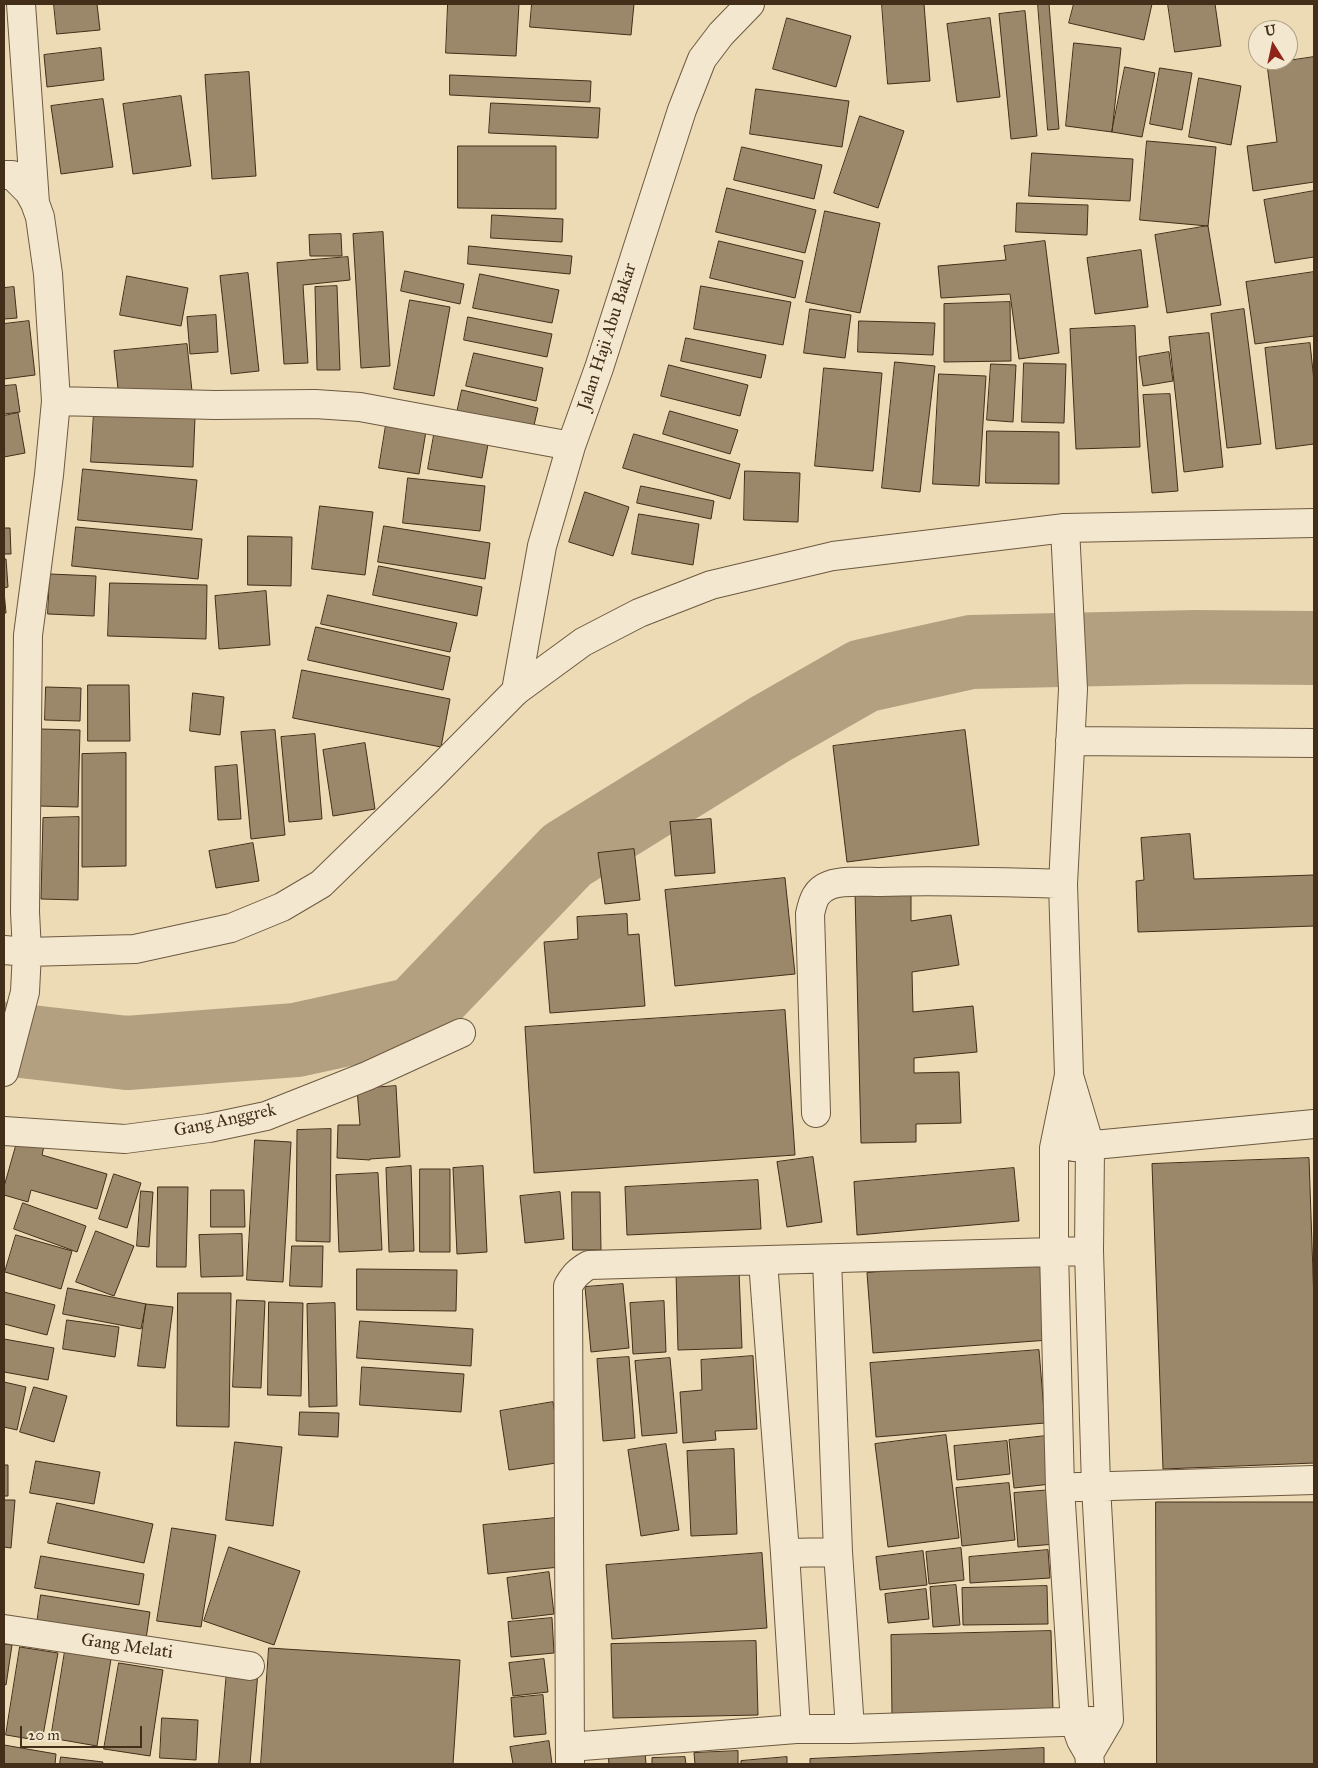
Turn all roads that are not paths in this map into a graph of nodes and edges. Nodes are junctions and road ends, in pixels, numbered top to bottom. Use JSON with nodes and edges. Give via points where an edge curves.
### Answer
{"nodes":[{"id":1,"x":22,"y":4,"type":"edge"},
{"id":2,"x":750,"y":4,"type":"edge"},
{"id":3,"x":4,"y":175,"type":"edge"},
{"id":4,"x":35,"y":203,"type":"junction"},
{"id":5,"x":56,"y":401,"type":"junction"},
{"id":6,"x":570,"y":446,"type":"junction"},
{"id":7,"x":1314,"y":523,"type":"edge"},
{"id":8,"x":1065,"y":528,"type":"junction"},
{"id":9,"x":516,"y":691,"type":"junction"},
{"id":10,"x":1070,"y":741,"type":"junction"},
{"id":11,"x":1314,"y":743,"type":"edge"},
{"id":12,"x":1063,"y":884,"type":"junction"},
{"id":13,"x":15,"y":951,"type":"edge"},
{"id":14,"x":461,"y":1032,"type":"dead end"},
{"id":15,"x":4,"y":1072,"type":"edge"},
{"id":16,"x":1068,"y":1075,"type":"junction"},
{"id":17,"x":816,"y":1112,"type":"dead end"},
{"id":18,"x":1314,"y":1124,"type":"edge"},
{"id":19,"x":4,"y":1131,"type":"edge"},
{"id":20,"x":1090,"y":1146,"type":"junction"},
{"id":21,"x":1054,"y":1148,"type":"junction"},
{"id":22,"x":1054,"y":1251,"type":"junction"},
{"id":23,"x":1089,"y":1251,"type":"junction"},
{"id":24,"x":827,"y":1259,"type":"junction"},
{"id":25,"x":763,"y":1261,"type":"junction"},
{"id":26,"x":1314,"y":1480,"type":"edge"},
{"id":27,"x":1096,"y":1486,"type":"junction"},
{"id":28,"x":1060,"y":1488,"type":"junction"},
{"id":29,"x":838,"y":1552,"type":"junction"},
{"id":30,"x":785,"y":1553,"type":"junction"},
{"id":31,"x":4,"y":1629,"type":"edge"},
{"id":32,"x":250,"y":1666,"type":"dead end"},
{"id":33,"x":1109,"y":1720,"type":"junction"},
{"id":34,"x":1076,"y":1723,"type":"junction"},
{"id":35,"x":796,"y":1729,"type":"junction"},
{"id":36,"x":850,"y":1729,"type":"junction"},
{"id":37,"x":570,"y":1756,"type":"edge"},
{"id":38,"x":1089,"y":1759,"type":"edge"}],
"edges":[{"from":1,"to":4,"type":"street"},
{"from":2,"to":6,"type":"street","name":"Jalan Haji Abu Bakar","via":[[702,59]]},
{"from":3,"to":4,"type":"street","via":[[12,175]]},
{"from":4,"to":5,"type":"street","via":[[48,274]]},
{"from":5,"to":6,"type":"street","via":[[360,407]]},
{"from":5,"to":13,"type":"street","via":[[28,635],[25,902]]},
{"from":6,"to":9,"type":"street","name":"Jalan Haji Abu Bakar","via":[[542,546]]},
{"from":7,"to":8,"type":"street"},
{"from":8,"to":9,"type":"street","via":[[833,556],[711,585],[638,613],[583,642]]},
{"from":8,"to":10,"type":"street","via":[[1073,671]]},
{"from":9,"to":13,"type":"street","via":[[321,884],[282,907],[231,928],[134,949]]},
{"from":10,"to":11,"type":"street"},
{"from":10,"to":12,"type":"street"},
{"from":12,"to":16,"type":"street"},
{"from":12,"to":17,"type":"street","via":[[948,880],[852,882],[833,884],[818,892],[812,901],[810,914]]},
{"from":13,"to":15,"type":"street","via":[[25,992]]},
{"from":14,"to":19,"type":"street","name":"Gang Anggrek","via":[[367,1076],[266,1116],[209,1128],[126,1139]]},
{"from":16,"to":20,"type":"street"},
{"from":16,"to":21,"type":"street"},
{"from":18,"to":20,"type":"street"},
{"from":20,"to":21,"type":"street"},
{"from":20,"to":23,"type":"street"},
{"from":21,"to":22,"type":"street"},
{"from":22,"to":23,"type":"street"},
{"from":22,"to":24,"type":"street"},
{"from":22,"to":28,"type":"street"},
{"from":23,"to":27,"type":"street"},
{"from":24,"to":25,"type":"street"},
{"from":24,"to":29,"type":"street"},
{"from":25,"to":30,"type":"street"},
{"from":25,"to":37,"type":"street","via":[[589,1266],[580,1270],[568,1286]]},
{"from":26,"to":27,"type":"street"},
{"from":27,"to":28,"type":"street"},
{"from":27,"to":33,"type":"street"},
{"from":28,"to":34,"type":"street"},
{"from":29,"to":30,"type":"street"},
{"from":29,"to":36,"type":"street"},
{"from":30,"to":35,"type":"street"},
{"from":31,"to":32,"type":"street","name":"Gang Melati"},
{"from":33,"to":34,"type":"street"},
{"from":33,"to":38,"type":"street"},
{"from":34,"to":36,"type":"street"},
{"from":34,"to":38,"type":"street"},
{"from":35,"to":36,"type":"street"},
{"from":35,"to":37,"type":"street"}]}
